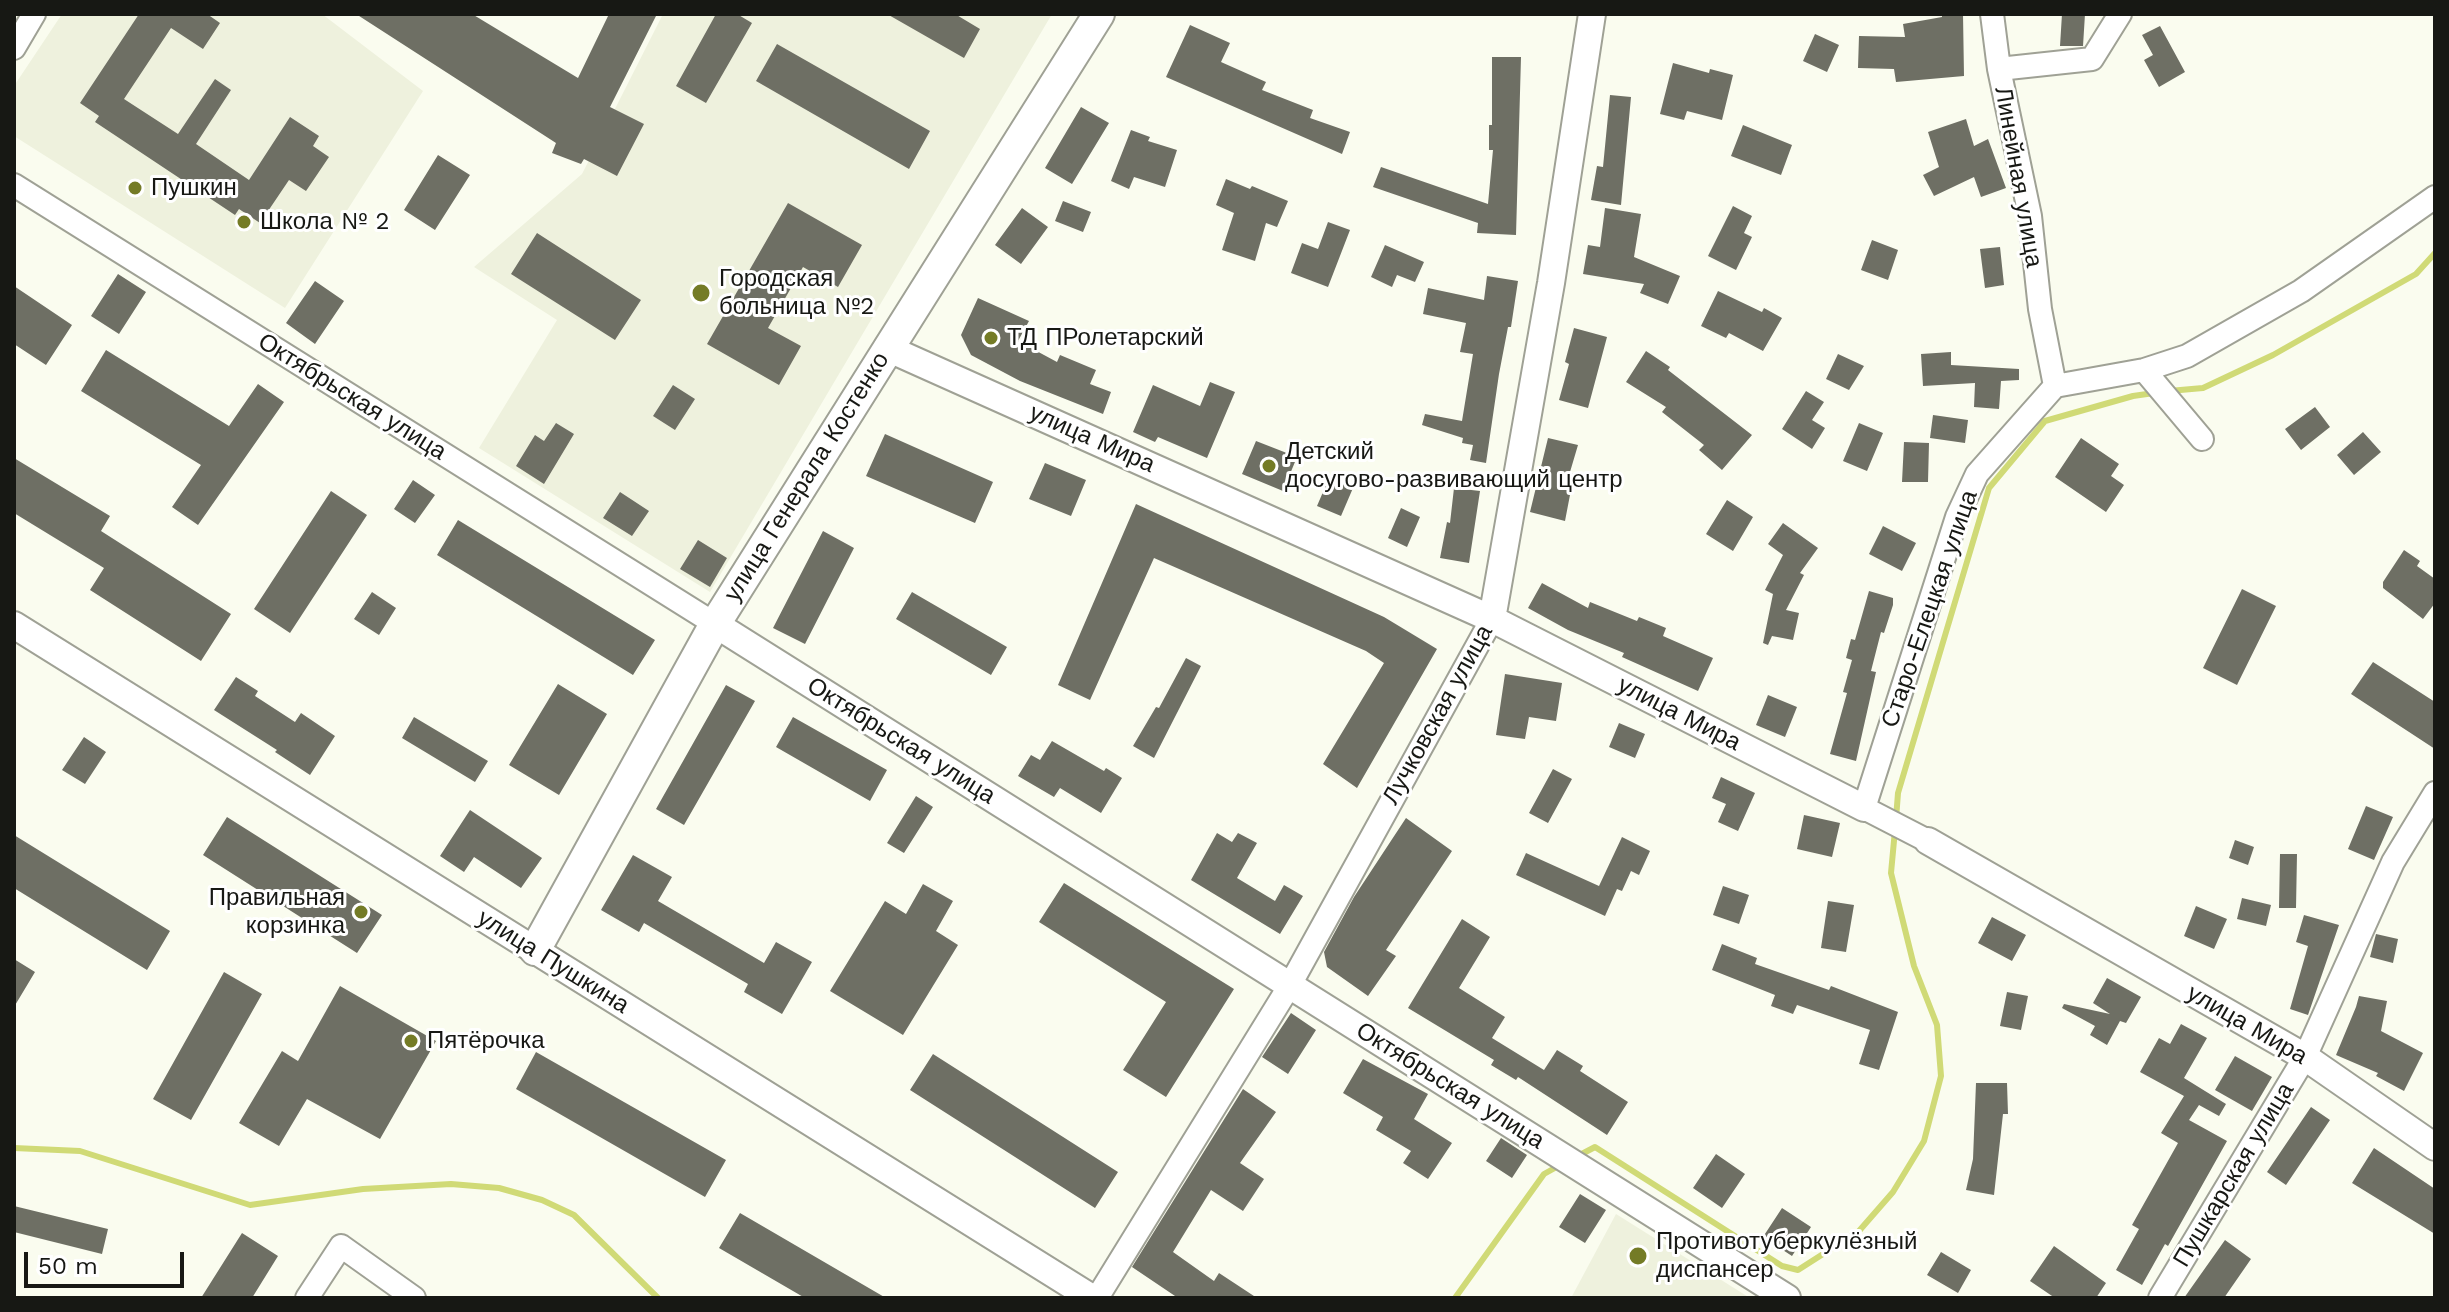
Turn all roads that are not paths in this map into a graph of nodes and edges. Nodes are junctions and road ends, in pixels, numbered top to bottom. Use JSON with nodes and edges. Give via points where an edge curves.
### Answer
{"nodes":[{"id":1,"x":34,"y":14,"type":"edge"},
{"id":2,"x":1099,"y":14,"type":"edge"},
{"id":3,"x":1592,"y":14,"type":"edge"},
{"id":4,"x":1992,"y":14,"type":"edge"},
{"id":5,"x":2120,"y":14,"type":"edge"},
{"id":6,"x":14,"y":48,"type":"edge"},
{"id":7,"x":1999,"y":69,"type":"junction"},
{"id":8,"x":14,"y":185,"type":"edge"},
{"id":9,"x":2435,"y":197,"type":"edge"},
{"id":10,"x":887,"y":348,"type":"junction"},
{"id":11,"x":2144,"y":370,"type":"junction"},
{"id":12,"x":2055,"y":386,"type":"junction"},
{"id":13,"x":2202,"y":439,"type":"dead end"},
{"id":14,"x":1492,"y":619,"type":"junction"},
{"id":15,"x":715,"y":624,"type":"junction"},
{"id":16,"x":14,"y":625,"type":"edge"},
{"id":17,"x":2435,"y":793,"type":"edge"},
{"id":18,"x":1864,"y":808,"type":"junction"},
{"id":19,"x":1928,"y":841,"type":"joint"},
{"id":20,"x":535,"y":950,"type":"junction"},
{"id":21,"x":1290,"y":985,"type":"junction"},
{"id":22,"x":2305,"y":1057,"type":"junction"},
{"id":23,"x":2435,"y":1147,"type":"edge"},
{"id":24,"x":307,"y":1298,"type":"edge"},
{"id":25,"x":414,"y":1298,"type":"edge"},
{"id":26,"x":1094,"y":1298,"type":"edge"},
{"id":27,"x":1787,"y":1298,"type":"edge"},
{"id":28,"x":2160,"y":1298,"type":"edge"}],
"edges":[{"from":1,"to":6,"type":"street"},
{"from":2,"to":10,"type":"main road","name":"улица Генерала Костенко"},
{"from":3,"to":14,"type":"street","name":"Лучковская улица"},
{"from":4,"to":7,"type":"street","name":"Линейная улица"},
{"from":5,"to":7,"type":"street","via":[[2092,59]]},
{"from":7,"to":12,"type":"street","name":"Линейная улица","via":[[2030,216]]},
{"from":8,"to":15,"type":"street","name":"Октябрьская улица"},
{"from":9,"to":11,"type":"street","via":[[2301,291],[2187,356]]},
{"from":10,"to":14,"type":"street","name":"улица Мира"},
{"from":10,"to":15,"type":"main road","name":"улица Генерала Костенко"},
{"from":11,"to":12,"type":"street"},
{"from":11,"to":13,"type":"street"},
{"from":12,"to":18,"type":"street","name":"Старо-Елецкая улица","via":[[1977,474],[1957,517]]},
{"from":14,"to":18,"type":"street","name":"улица Мира"},
{"from":14,"to":21,"type":"street","name":"Лучковская улица"},
{"from":15,"to":20,"type":"main road","name":"улица Генерала Костенко"},
{"from":15,"to":21,"type":"street","name":"Октябрьская улица"},
{"from":16,"to":20,"type":"street","name":"улица Пушкина"},
{"from":17,"to":22,"type":"street","name":"Пушкарская улица","via":[[2393,862]]},
{"from":18,"to":19,"type":"street","name":"улица Мира"},
{"from":19,"to":22,"type":"street","name":"улица Мира"},
{"from":20,"to":26,"type":"street","name":"улица Пушкина"},
{"from":21,"to":26,"type":"street","name":"Лучковская улица"},
{"from":21,"to":27,"type":"street","name":"Октябрьская улица"},
{"from":22,"to":23,"type":"street","name":"улица Мира"},
{"from":22,"to":28,"type":"street","name":"Пушкарская улица"},
{"from":24,"to":25,"type":"street","via":[[341,1246]]}]}
